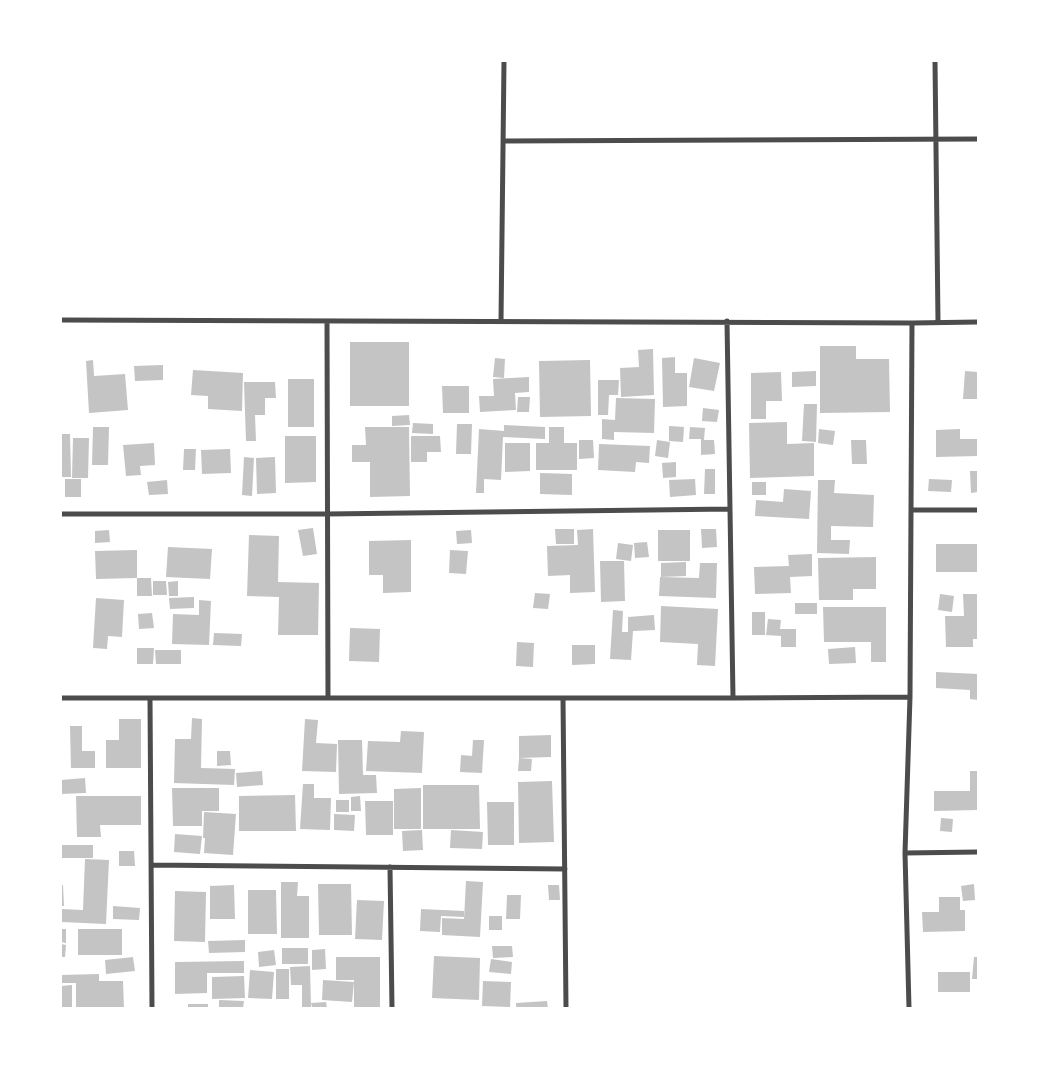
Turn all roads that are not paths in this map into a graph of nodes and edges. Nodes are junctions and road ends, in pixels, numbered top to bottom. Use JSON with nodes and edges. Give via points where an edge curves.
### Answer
{"nodes":[{"id":1,"x":504,"y":61,"type":"edge"},
{"id":2,"x":935,"y":61,"type":"edge"},
{"id":3,"x":978,"y":138,"type":"edge"},
{"id":4,"x":936,"y":139,"type":"junction"},
{"id":5,"x":503,"y":141,"type":"junction"},
{"id":6,"x":61,"y":320,"type":"edge"},
{"id":7,"x":327,"y":321,"type":"junction"},
{"id":8,"x":501,"y":321,"type":"junction"},
{"id":9,"x":727,"y":321,"type":"junction"},
{"id":10,"x":938,"y":322,"type":"junction"},
{"id":11,"x":978,"y":322,"type":"edge"},
{"id":12,"x":912,"y":323,"type":"junction"},
{"id":13,"x":730,"y":509,"type":"junction"},
{"id":14,"x":911,"y":510,"type":"junction"},
{"id":15,"x":978,"y":510,"type":"edge"},
{"id":16,"x":61,"y":514,"type":"edge"},
{"id":17,"x":327,"y":514,"type":"junction"},
{"id":18,"x":910,"y":697,"type":"junction"},
{"id":19,"x":61,"y":698,"type":"edge"},
{"id":20,"x":150,"y":698,"type":"junction"},
{"id":21,"x":328,"y":698,"type":"junction"},
{"id":22,"x":563,"y":698,"type":"junction"},
{"id":23,"x":733,"y":698,"type":"junction"},
{"id":24,"x":978,"y":852,"type":"edge"},
{"id":25,"x":906,"y":853,"type":"junction"},
{"id":26,"x":151,"y":865,"type":"junction"},
{"id":27,"x":390,"y":867,"type":"junction"},
{"id":28,"x":565,"y":868,"type":"junction"},
{"id":29,"x":152,"y":1008,"type":"edge"},
{"id":30,"x":392,"y":1008,"type":"edge"},
{"id":31,"x":566,"y":1008,"type":"edge"},
{"id":32,"x":909,"y":1008,"type":"edge"}],
"edges":[{"from":1,"to":5,"type":"street"},
{"from":2,"to":4,"type":"street"},
{"from":3,"to":4,"type":"street"},
{"from":4,"to":5,"type":"street"},
{"from":4,"to":10,"type":"street"},
{"from":5,"to":8,"type":"street"},
{"from":6,"to":7,"type":"street"},
{"from":7,"to":8,"type":"street"},
{"from":7,"to":17,"type":"street"},
{"from":8,"to":9,"type":"street"},
{"from":9,"to":12,"type":"street"},
{"from":9,"to":13,"type":"street"},
{"from":10,"to":11,"type":"street"},
{"from":10,"to":12,"type":"street"},
{"from":12,"to":14,"type":"street"},
{"from":13,"to":17,"type":"street"},
{"from":13,"to":23,"type":"street"},
{"from":14,"to":15,"type":"street"},
{"from":14,"to":18,"type":"street"},
{"from":16,"to":17,"type":"street"},
{"from":17,"to":21,"type":"street"},
{"from":18,"to":23,"type":"street"},
{"from":18,"to":25,"type":"street"},
{"from":19,"to":20,"type":"street"},
{"from":20,"to":21,"type":"street"},
{"from":20,"to":26,"type":"street"},
{"from":21,"to":22,"type":"street"},
{"from":22,"to":23,"type":"street"},
{"from":22,"to":28,"type":"street"},
{"from":24,"to":25,"type":"street"},
{"from":25,"to":32,"type":"street"},
{"from":26,"to":27,"type":"street"},
{"from":26,"to":29,"type":"street"},
{"from":27,"to":28,"type":"street"},
{"from":27,"to":30,"type":"street"},
{"from":28,"to":31,"type":"street"}]}
